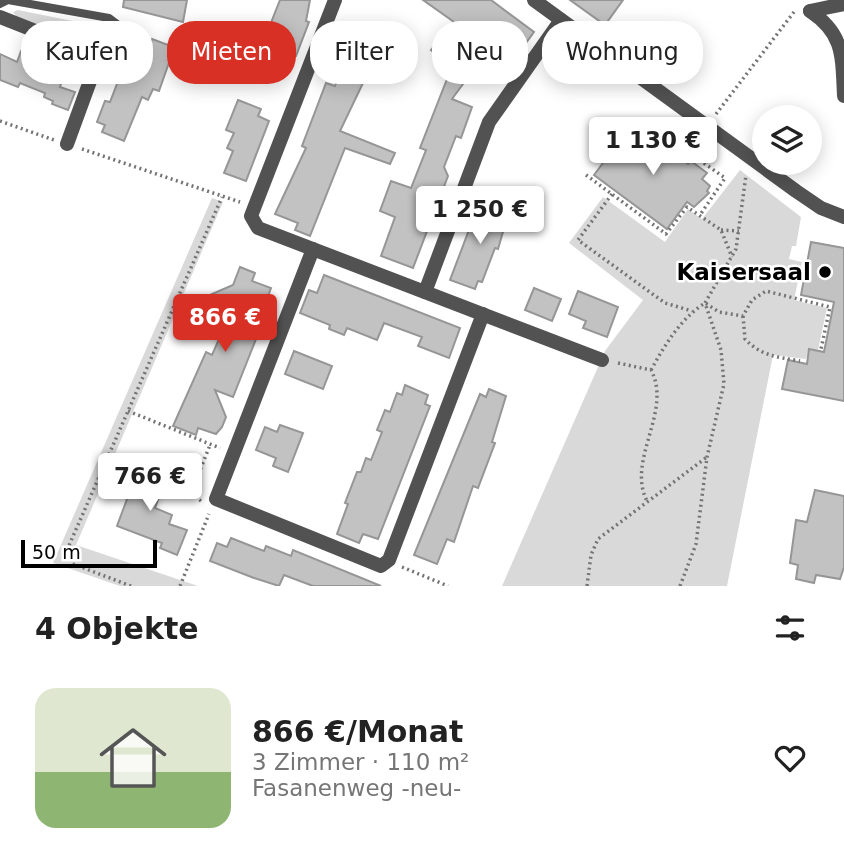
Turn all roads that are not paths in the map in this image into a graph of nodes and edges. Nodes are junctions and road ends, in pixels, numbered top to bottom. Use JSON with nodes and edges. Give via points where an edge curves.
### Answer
{"nodes":[{"id":1,"x":335,"y":0,"type":"edge"},
{"id":2,"x":534,"y":0,"type":"edge"},
{"id":3,"x":0,"y":4,"type":"edge"},
{"id":4,"x":844,"y":4,"type":"edge"},
{"id":5,"x":808,"y":5,"type":"edge"},
{"id":6,"x":0,"y":17,"type":"edge"},
{"id":7,"x":561,"y":20,"type":"junction"},
{"id":8,"x":113,"y":21,"type":"edge"},
{"id":9,"x":21,"y":25,"type":"edge"},
{"id":10,"x":89,"y":84,"type":"edge"},
{"id":11,"x":844,"y":96,"type":"edge"},
{"id":12,"x":67,"y":144,"type":"road end"},
{"id":13,"x":844,"y":217,"type":"edge"},
{"id":14,"x":313,"y":249,"type":"junction"},
{"id":15,"x":425,"y":292,"type":"junction"},
{"id":16,"x":482,"y":314,"type":"junction"},
{"id":17,"x":602,"y":360,"type":"road end"}],
"edges":[{"from":1,"to":14,"type":"street","via":[[251,216],[258,228]]},
{"from":2,"to":7,"type":"street"},
{"from":3,"to":8,"type":"lane","via":[[8,0]]},
{"from":4,"to":5,"type":"street"},
{"from":5,"to":11,"type":"street","via":[[841,37]]},
{"from":6,"to":9,"type":"street"},
{"from":7,"to":13,"type":"street","via":[[752,160],[821,208]]},
{"from":7,"to":15,"type":"street","via":[[489,122]]},
{"from":10,"to":12,"type":"street"},
{"from":14,"to":15,"type":"street"},
{"from":14,"to":16,"type":"street","via":[[216,499],[386,563]]},
{"from":15,"to":16,"type":"street"},
{"from":16,"to":17,"type":"street"}]}
